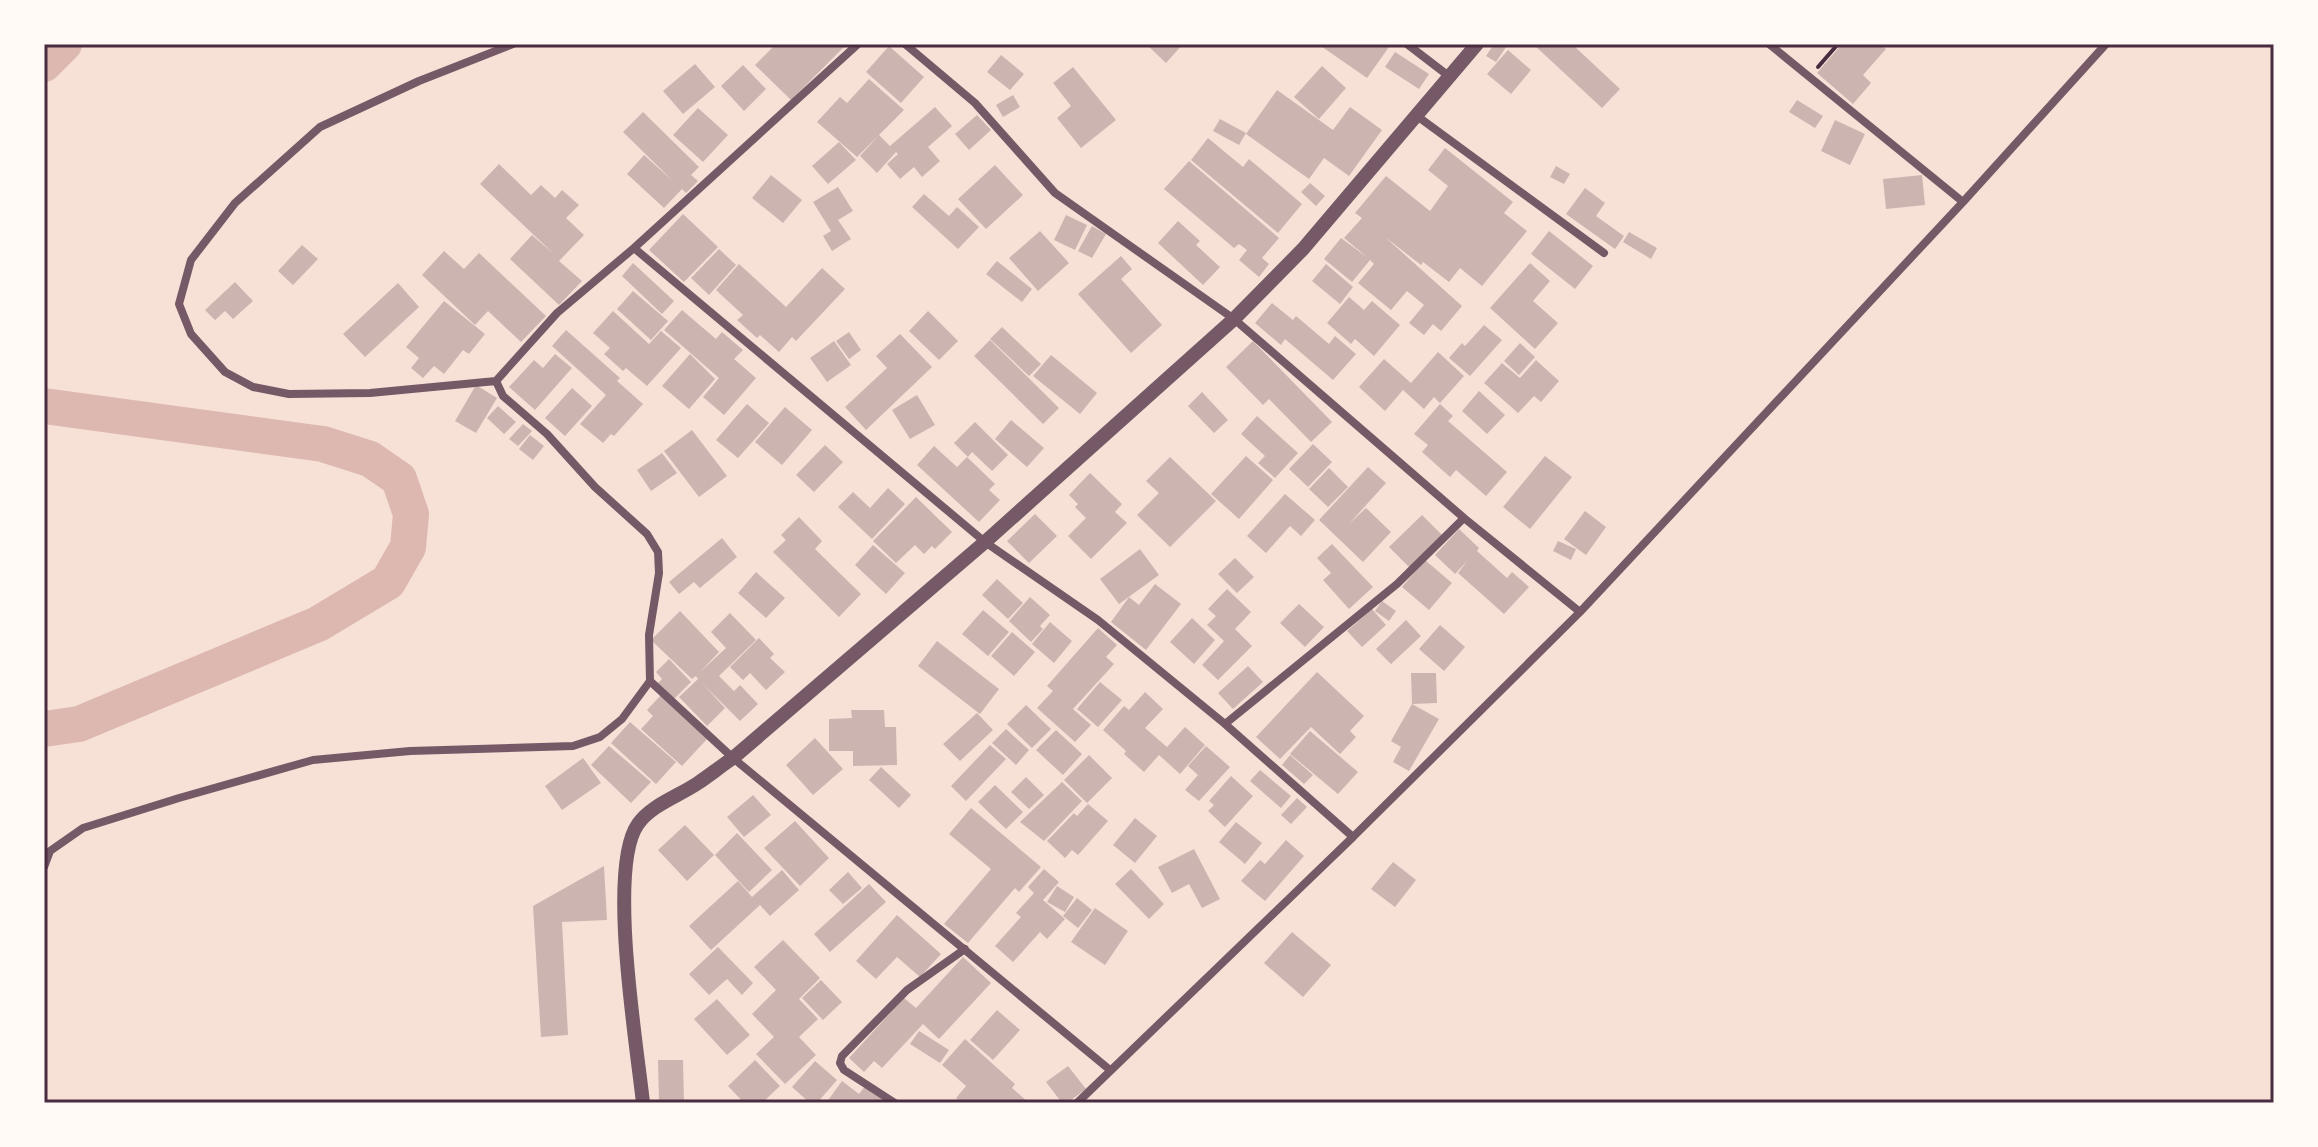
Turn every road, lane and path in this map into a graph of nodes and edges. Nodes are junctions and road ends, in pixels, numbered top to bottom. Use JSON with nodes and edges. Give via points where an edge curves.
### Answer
{"nodes":[{"id":1,"x":513,"y":44,"type":"edge"},
{"id":2,"x":858,"y":44,"type":"edge"},
{"id":3,"x":905,"y":44,"type":"edge"},
{"id":4,"x":1407,"y":44,"type":"edge"},
{"id":5,"x":1477,"y":44,"type":"edge"},
{"id":6,"x":1769,"y":44,"type":"edge"},
{"id":7,"x":1838,"y":44,"type":"edge"},
{"id":8,"x":2106,"y":44,"type":"edge"},
{"id":9,"x":1450,"y":77,"type":"junction"},
{"id":10,"x":1808,"y":77,"type":"junction"},
{"id":11,"x":1417,"y":116,"type":"junction"},
{"id":12,"x":1963,"y":202,"type":"junction"},
{"id":13,"x":634,"y":248,"type":"junction"},
{"id":14,"x":1604,"y":253,"type":"dead end"},
{"id":15,"x":1234,"y":319,"type":"junction"},
{"id":16,"x":496,"y":381,"type":"junction"},
{"id":17,"x":1464,"y":518,"type":"junction"},
{"id":18,"x":985,"y":542,"type":"junction"},
{"id":19,"x":1580,"y":612,"type":"junction"},
{"id":20,"x":650,"y":681,"type":"junction"},
{"id":21,"x":1225,"y":724,"type":"junction"},
{"id":22,"x":733,"y":758,"type":"junction"},
{"id":23,"x":1353,"y":837,"type":"junction"},
{"id":24,"x":44,"y":867,"type":"edge"},
{"id":25,"x":965,"y":949,"type":"junction"},
{"id":26,"x":1110,"y":1070,"type":"junction"},
{"id":27,"x":643,"y":1103,"type":"edge"},
{"id":28,"x":895,"y":1103,"type":"edge"},
{"id":29,"x":1077,"y":1103,"type":"edge"}],
"edges":[{"from":1,"to":16,"type":"street","via":[[320,127],[235,203],[191,260],[179,304],[191,334],[225,372],[253,387],[289,394],[370,393]]},
{"from":2,"to":13,"type":"street"},
{"from":3,"to":15,"type":"street","via":[[975,103],[1055,193]]},
{"from":4,"to":9,"type":"street"},
{"from":5,"to":9,"type":"street"},
{"from":6,"to":10,"type":"street"},
{"from":7,"to":10,"type":"path"},
{"from":8,"to":12,"type":"street"},
{"from":9,"to":11,"type":"street"},
{"from":10,"to":12,"type":"street"},
{"from":11,"to":14,"type":"street"},
{"from":11,"to":15,"type":"street","via":[[1303,249]]},
{"from":12,"to":19,"type":"street"},
{"from":13,"to":16,"type":"street","via":[[557,313]]},
{"from":13,"to":18,"type":"street"},
{"from":15,"to":17,"type":"street"},
{"from":15,"to":18,"type":"street"},
{"from":16,"to":20,"type":"street","via":[[503,396],[647,534],[658,552]]},
{"from":17,"to":19,"type":"street"},
{"from":17,"to":21,"type":"street","via":[[1397,584]]},
{"from":18,"to":21,"type":"street","via":[[1098,620]]},
{"from":18,"to":22,"type":"street"},
{"from":19,"to":23,"type":"street"},
{"from":20,"to":22,"type":"street"},
{"from":20,"to":24,"type":"street","via":[[622,719],[600,737],[573,746],[313,760],[83,828],[50,851]]},
{"from":21,"to":23,"type":"street"},
{"from":22,"to":25,"type":"street"},
{"from":22,"to":27,"type":"street","via":[[652,811],[637,825],[630,845],[622,904]]},
{"from":23,"to":26,"type":"street"},
{"from":25,"to":26,"type":"street"},
{"from":25,"to":28,"type":"street","via":[[907,990],[842,1056],[844,1070]]},
{"from":26,"to":29,"type":"street"}]}
